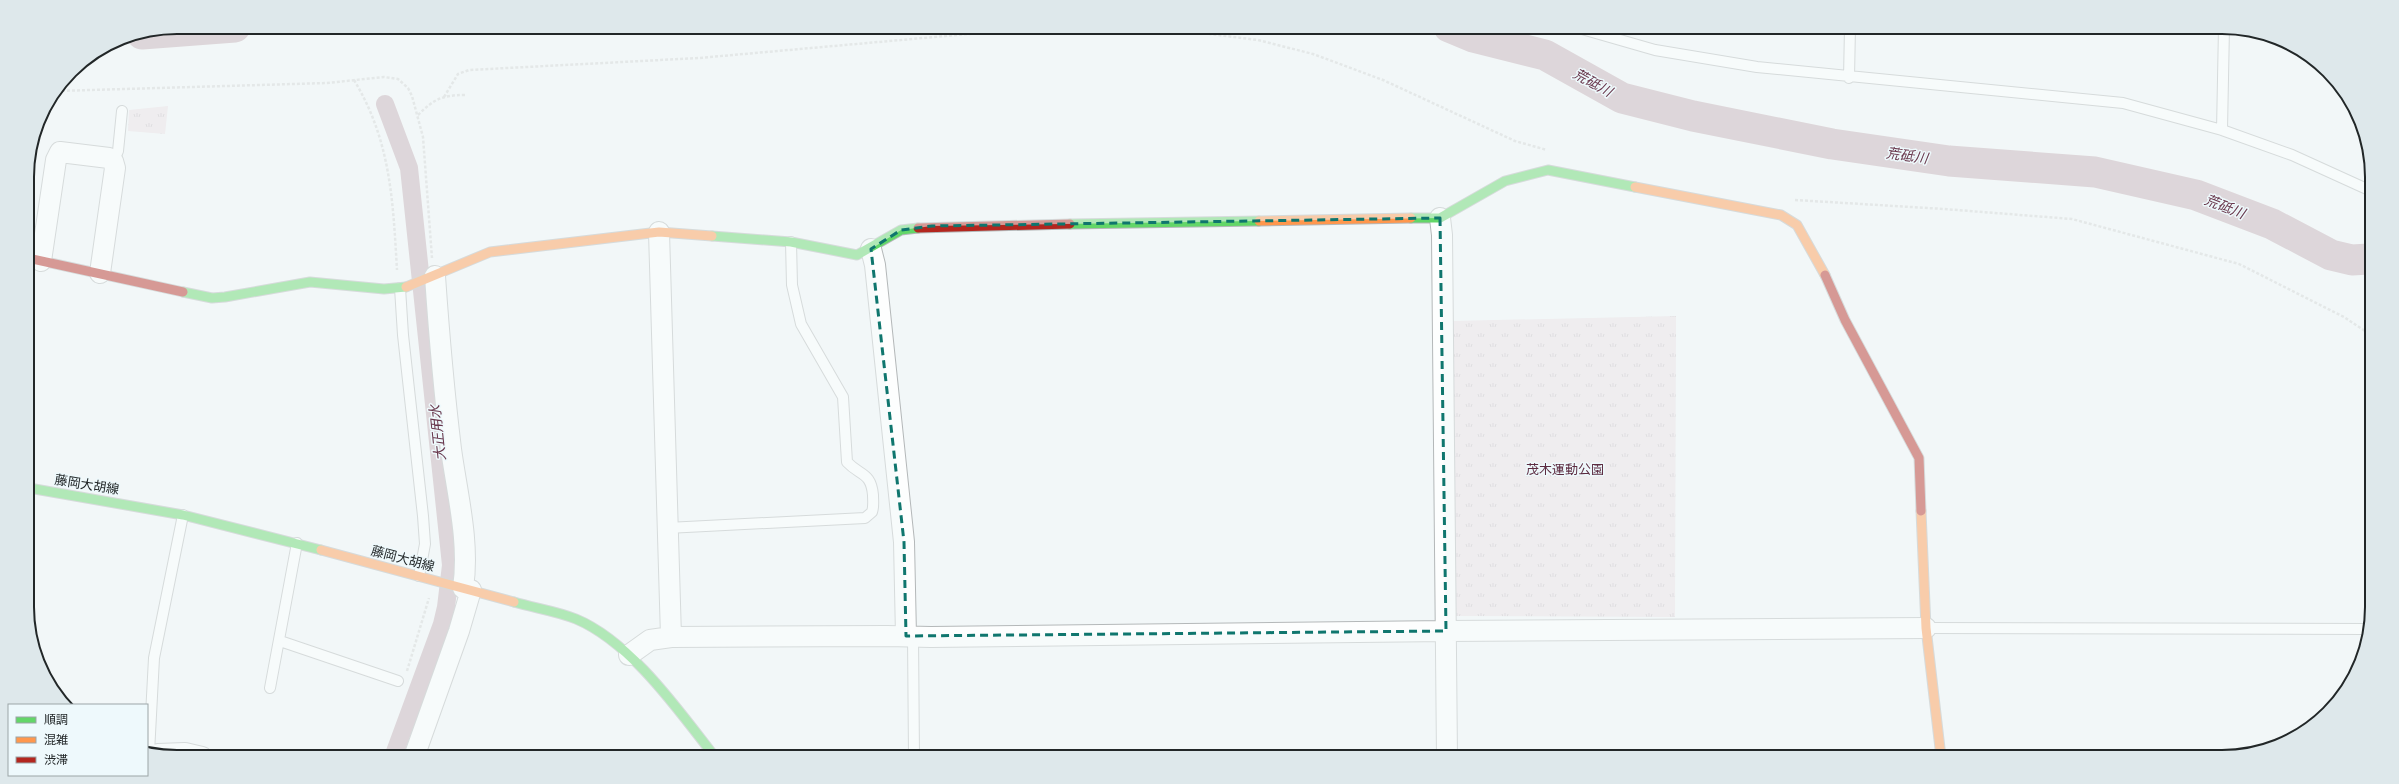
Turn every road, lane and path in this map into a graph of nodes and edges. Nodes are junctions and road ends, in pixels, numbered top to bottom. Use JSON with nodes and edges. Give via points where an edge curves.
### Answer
{"nodes":[{"id":1,"x":967,"y":34,"type":"edge"},
{"id":2,"x":1208,"y":34,"type":"edge"},
{"id":3,"x":1597,"y":34,"type":"edge"},
{"id":4,"x":1850,"y":34,"type":"edge"},
{"id":5,"x":2224,"y":34,"type":"edge"},
{"id":6,"x":1849,"y":78,"type":"junction"},
{"id":7,"x":354,"y":80,"type":"junction"},
{"id":8,"x":63,"y":92,"type":"edge"},
{"id":9,"x":465,"y":95,"type":"dead end"},
{"id":10,"x":444,"y":97,"type":"junction"},
{"id":11,"x":122,"y":111,"type":"dead end"},
{"id":12,"x":418,"y":115,"type":"junction"},
{"id":13,"x":2222,"y":130,"type":"junction"},
{"id":14,"x":1551,"y":151,"type":"dead end"},
{"id":15,"x":113,"y":161,"type":"junction"},
{"id":16,"x":2365,"y":187,"type":"edge"},
{"id":17,"x":1788,"y":199,"type":"dead end"},
{"id":18,"x":1440,"y":218,"type":"junction"},
{"id":19,"x":659,"y":232,"type":"junction"},
{"id":20,"x":791,"y":242,"type":"junction"},
{"id":21,"x":871,"y":249,"type":"junction"},
{"id":22,"x":34,"y":260,"type":"edge"},
{"id":23,"x":100,"y":273,"type":"junction"},
{"id":24,"x":432,"y":278,"type":"junction"},
{"id":25,"x":403,"y":288,"type":"junction"},
{"id":26,"x":2365,"y":331,"type":"edge"},
{"id":27,"x":34,"y":489,"type":"edge"},
{"id":28,"x":183,"y":515,"type":"junction"},
{"id":29,"x":667,"y":528,"type":"junction"},
{"id":30,"x":297,"y":543,"type":"junction"},
{"id":31,"x":419,"y":576,"type":"junction"},
{"id":32,"x":437,"y":581,"type":"junction"},
{"id":33,"x":464,"y":588,"type":"junction"},
{"id":34,"x":1926,"y":628,"type":"junction"},
{"id":35,"x":2363,"y":629,"type":"edge"},
{"id":36,"x":1446,"y":631,"type":"junction"},
{"id":37,"x":671,"y":637,"type":"junction"},
{"id":38,"x":909,"y":637,"type":"junction"},
{"id":39,"x":280,"y":641,"type":"junction"},
{"id":40,"x":629,"y":655,"type":"junction"},
{"id":41,"x":398,"y":681,"type":"joint"},
{"id":42,"x":270,"y":688,"type":"dead end"},
{"id":43,"x":149,"y":747,"type":"edge"},
{"id":44,"x":416,"y":750,"type":"edge"},
{"id":45,"x":709,"y":750,"type":"edge"},
{"id":46,"x":914,"y":750,"type":"edge"},
{"id":47,"x":1447,"y":750,"type":"edge"},
{"id":48,"x":1940,"y":750,"type":"edge"}],
"edges":[{"from":1,"to":10,"type":"path","via":[[699,58],[469,70],[458,74]]},
{"from":2,"to":14,"type":"path","via":[[1258,40],[1313,54],[1383,80],[1515,141]]},
{"from":3,"to":6,"type":"lane","via":[[1689,57]]},
{"from":4,"to":6,"type":"lane"},
{"from":5,"to":13,"type":"lane"},
{"from":6,"to":13,"type":"lane","via":[[2123,103]]},
{"from":7,"to":8,"type":"path"},
{"from":7,"to":12,"type":"path","via":[[384,77],[398,79],[408,88]]},
{"from":7,"to":25,"type":"path","via":[[368,103],[386,157],[392,189],[397,276]]},
{"from":9,"to":10,"type":"path"},
{"from":10,"to":12,"type":"path","via":[[437,99]]},
{"from":11,"to":15,"type":"lane","via":[[118,152]]},
{"from":12,"to":24,"type":"path","via":[[423,136]]},
{"from":13,"to":16,"type":"lane","via":[[2292,155]]},
{"from":15,"to":22,"type":"street","via":[[109,158],[60,152],[56,160]]},
{"from":15,"to":23,"type":"street","via":[[115,168]]},
{"from":17,"to":26,"type":"path","via":[[2072,220],[2238,264],[2344,317]]},
{"from":18,"to":21,"type":"street","via":[[932,226],[901,230]]},
{"from":18,"to":34,"type":"street","via":[[1505,181],[1548,170],[1781,215],[1797,225],[1823,270],[1845,320],[1919,458]]},
{"from":18,"to":36,"type":"street"},
{"from":19,"to":20,"type":"street"},
{"from":19,"to":24,"type":"street","via":[[490,252]]},
{"from":19,"to":29,"type":"street"},
{"from":20,"to":21,"type":"street","via":[[857,256]]},
{"from":20,"to":29,"type":"lane","via":[[792,285],[799,316],[843,396],[847,462],[869,478],[872,486],[872,512],[865,518]]},
{"from":21,"to":38,"type":"street","via":[[875,265],[904,542]]},
{"from":22,"to":23,"type":"street"},
{"from":23,"to":25,"type":"street","via":[[212,298],[231,298],[310,282]]},
{"from":24,"to":25,"type":"street"},
{"from":24,"to":33,"type":"street","via":[[463,537]]},
{"from":25,"to":31,"type":"lane","via":[[403,335],[425,544]]},
{"from":27,"to":28,"type":"street","name":"藤岡大胡線"},
{"from":28,"to":30,"type":"street","name":"藤岡大胡線"},
{"from":28,"to":43,"type":"lane","via":[[154,658]]},
{"from":29,"to":37,"type":"street"},
{"from":30,"to":31,"type":"street","name":"藤岡大胡線"},
{"from":30,"to":39,"type":"lane"},
{"from":31,"to":32,"type":"street","name":"藤岡大胡線"},
{"from":32,"to":33,"type":"street","name":"藤岡大胡線"},
{"from":32,"to":41,"type":"path","via":[[408,669],[404,679]]},
{"from":33,"to":40,"type":"street","name":"藤岡大胡線","via":[[576,619],[605,636]]},
{"from":33,"to":44,"type":"street","via":[[459,631]]},
{"from":34,"to":35,"type":"lane"},
{"from":34,"to":36,"type":"street"},
{"from":34,"to":48,"type":"street"},
{"from":36,"to":38,"type":"street"},
{"from":36,"to":47,"type":"street"},
{"from":37,"to":38,"type":"street"},
{"from":37,"to":40,"type":"street","via":[[650,640]]},
{"from":38,"to":46,"type":"lane"},
{"from":39,"to":41,"type":"lane"},
{"from":39,"to":42,"type":"lane","via":[[276,649]]},
{"from":40,"to":45,"type":"street","name":"藤岡大胡線"}]}
